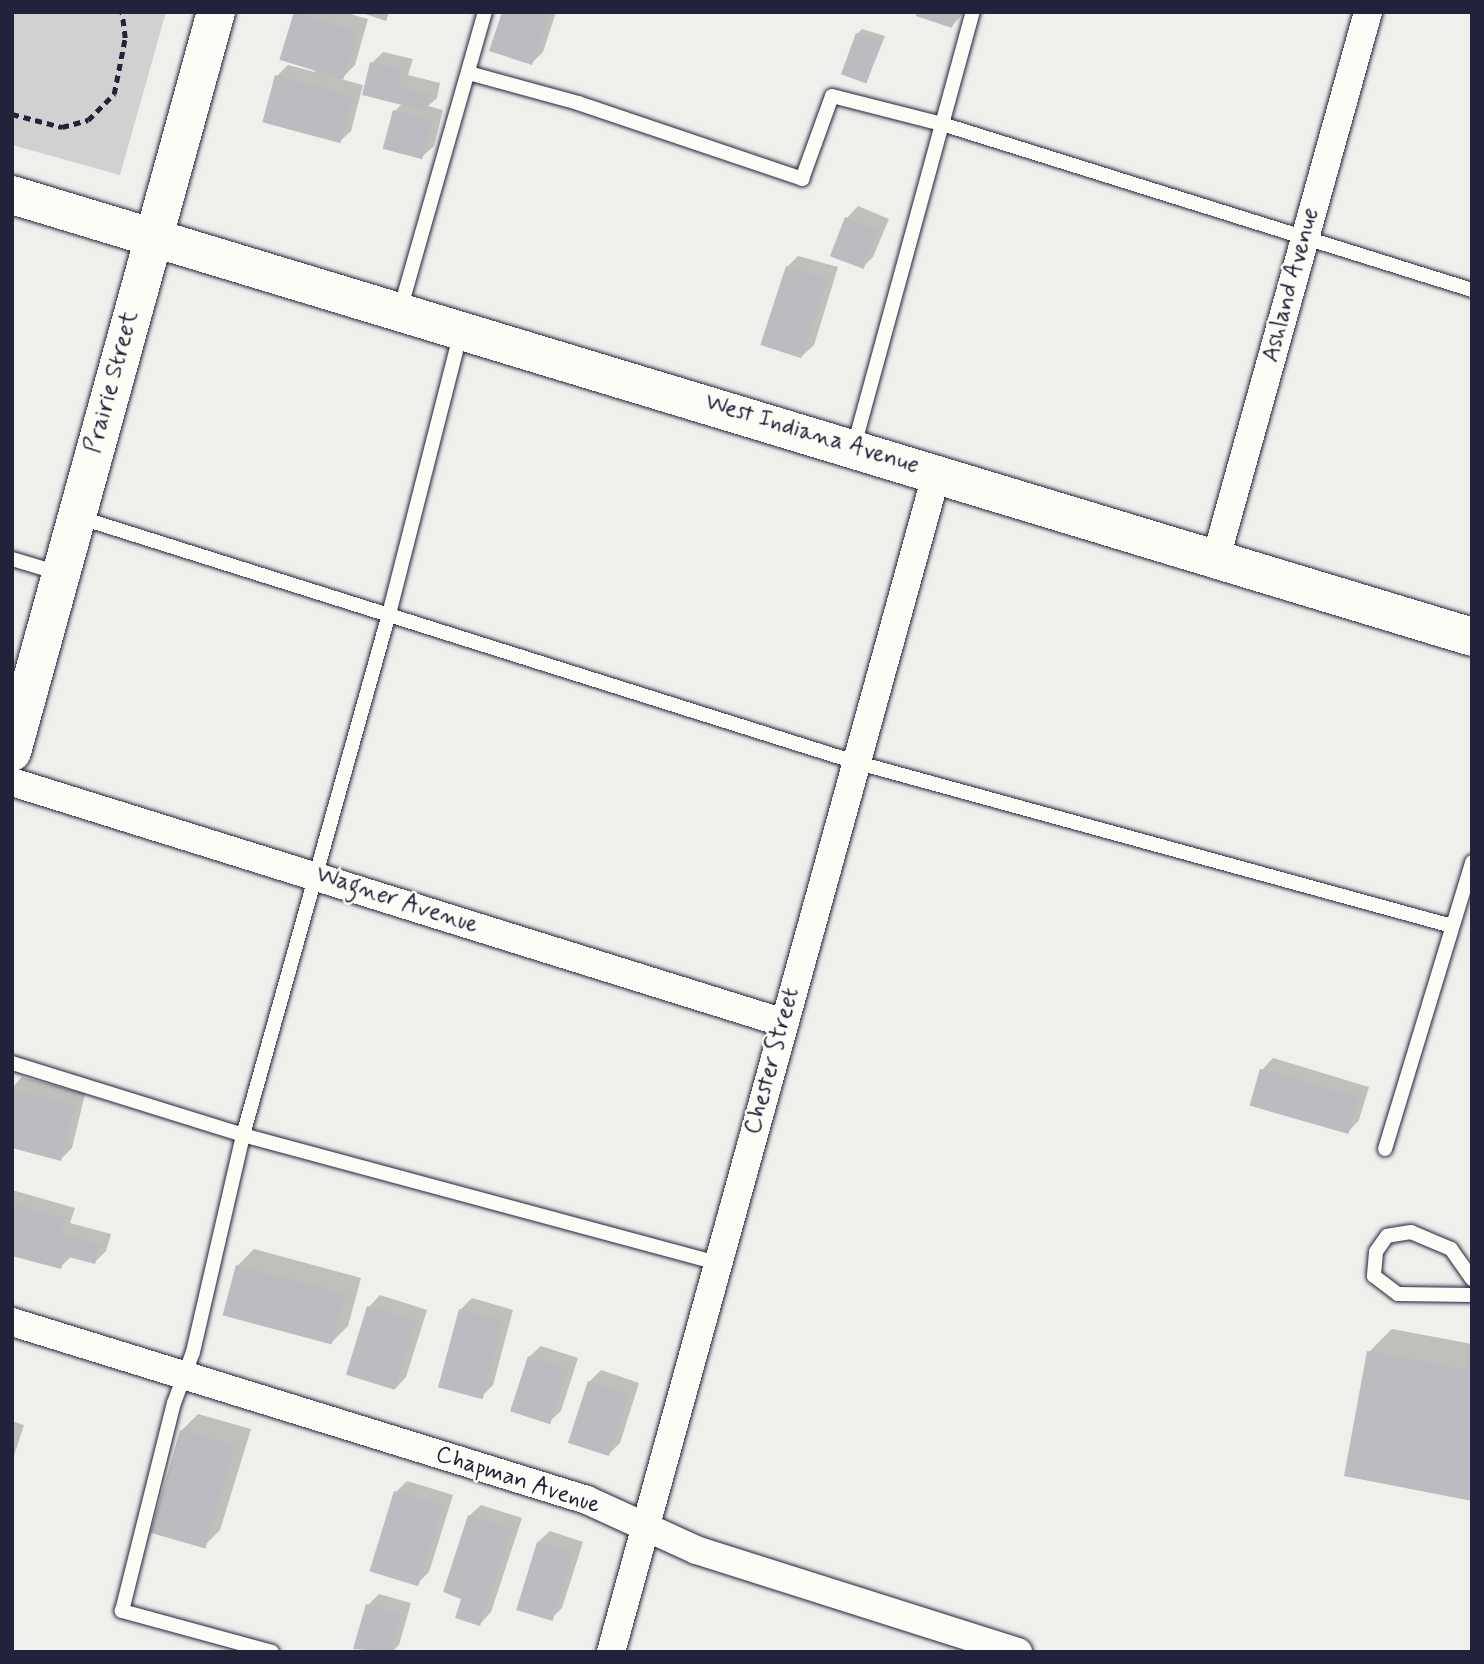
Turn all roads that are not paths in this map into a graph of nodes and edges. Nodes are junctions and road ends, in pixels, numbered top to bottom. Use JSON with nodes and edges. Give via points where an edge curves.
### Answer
{"nodes":[{"id":1,"x":216,"y":12,"type":"edge"},
{"id":2,"x":485,"y":12,"type":"edge"},
{"id":3,"x":973,"y":12,"type":"edge"},
{"id":4,"x":1368,"y":12,"type":"edge"},
{"id":5,"x":470,"y":73,"type":"junction"},
{"id":6,"x":942,"y":124,"type":"junction"},
{"id":7,"x":12,"y":195,"type":"edge"},
{"id":8,"x":151,"y":235,"type":"junction"},
{"id":9,"x":1302,"y":239,"type":"junction"},
{"id":10,"x":1472,"y":290,"type":"edge"},
{"id":11,"x":400,"y":310,"type":"junction"},
{"id":12,"x":462,"y":328,"type":"junction"},
{"id":13,"x":853,"y":446,"type":"junction"},
{"id":14,"x":937,"y":472,"type":"junction"},
{"id":15,"x":76,"y":516,"type":"junction"},
{"id":16,"x":1216,"y":558,"type":"junction"},
{"id":17,"x":12,"y":559,"type":"edge"},
{"id":18,"x":60,"y":573,"type":"junction"},
{"id":19,"x":388,"y":614,"type":"junction"},
{"id":20,"x":1472,"y":637,"type":"edge"},
{"id":21,"x":12,"y":752,"type":"edge"},
{"id":22,"x":855,"y":762,"type":"junction"},
{"id":23,"x":12,"y":782,"type":"edge"},
{"id":24,"x":1472,"y":862,"type":"edge"},
{"id":25,"x":316,"y":874,"type":"junction"},
{"id":26,"x":1452,"y":926,"type":"junction"},
{"id":27,"x":782,"y":1022,"type":"junction"},
{"id":28,"x":12,"y":1063,"type":"edge"},
{"id":29,"x":243,"y":1135,"type":"junction"},
{"id":30,"x":1385,"y":1149,"type":"dead end"},
{"id":31,"x":718,"y":1263,"type":"junction"},
{"id":32,"x":1472,"y":1279,"type":"edge"},
{"id":33,"x":1472,"y":1295,"type":"edge"},
{"id":34,"x":12,"y":1322,"type":"edge"},
{"id":35,"x":183,"y":1376,"type":"junction"},
{"id":36,"x":645,"y":1526,"type":"junction"},
{"id":37,"x":272,"y":1652,"type":"edge"},
{"id":38,"x":611,"y":1652,"type":"edge"},
{"id":39,"x":1018,"y":1652,"type":"edge"}],
"edges":[{"from":1,"to":8,"type":"street","name":"Prairie Street"},
{"from":2,"to":5,"type":"lane"},
{"from":3,"to":6,"type":"lane"},
{"from":4,"to":9,"type":"street","name":"Ashland Avenue"},
{"from":5,"to":6,"type":"lane","via":[[578,103],[802,178],[832,96]]},
{"from":5,"to":11,"type":"lane"},
{"from":6,"to":9,"type":"lane"},
{"from":6,"to":13,"type":"lane"},
{"from":7,"to":8,"type":"street","name":"West Indiana Avenue"},
{"from":8,"to":11,"type":"street","name":"West Indiana Avenue"},
{"from":8,"to":15,"type":"street","name":"Prairie Street"},
{"from":9,"to":10,"type":"lane"},
{"from":9,"to":16,"type":"street","name":"Ashland Avenue"},
{"from":11,"to":12,"type":"street","name":"West Indiana Avenue"},
{"from":12,"to":13,"type":"street","name":"West Indiana Avenue"},
{"from":12,"to":19,"type":"lane"},
{"from":13,"to":14,"type":"street","name":"West Indiana Avenue"},
{"from":14,"to":16,"type":"street","name":"West Indiana Avenue"},
{"from":14,"to":22,"type":"street","name":"Chester Street"},
{"from":15,"to":18,"type":"street","name":"Prairie Street"},
{"from":15,"to":19,"type":"lane"},
{"from":16,"to":20,"type":"street","name":"West Indiana Avenue"},
{"from":17,"to":18,"type":"lane"},
{"from":18,"to":21,"type":"street","name":"Prairie Street","via":[[28,669]]},
{"from":19,"to":22,"type":"lane"},
{"from":19,"to":25,"type":"lane"},
{"from":22,"to":26,"type":"lane"},
{"from":22,"to":27,"type":"street","name":"Chester Street"},
{"from":23,"to":25,"type":"street","name":"Wagner Avenue"},
{"from":24,"to":26,"type":"lane"},
{"from":25,"to":27,"type":"street","name":"Wagner Avenue"},
{"from":25,"to":29,"type":"lane"},
{"from":26,"to":30,"type":"lane"},
{"from":27,"to":31,"type":"street","name":"Chester Street"},
{"from":28,"to":29,"type":"lane"},
{"from":29,"to":31,"type":"lane"},
{"from":29,"to":35,"type":"lane","via":[[193,1352]]},
{"from":31,"to":36,"type":"street","name":"Chester Street"},
{"from":32,"to":33,"type":"lane","via":[[1451,1250],[1411,1233],[1387,1236],[1376,1252],[1374,1276],[1398,1294]]},
{"from":34,"to":35,"type":"street","name":"Chapman Avenue"},
{"from":35,"to":36,"type":"street","name":"Chapman Avenue","via":[[587,1500]]},
{"from":35,"to":37,"type":"lane","via":[[122,1611]]},
{"from":36,"to":38,"type":"street","name":"Chester Street"},
{"from":36,"to":39,"type":"street","name":"Chapman Avenue","via":[[696,1550]]}]}
